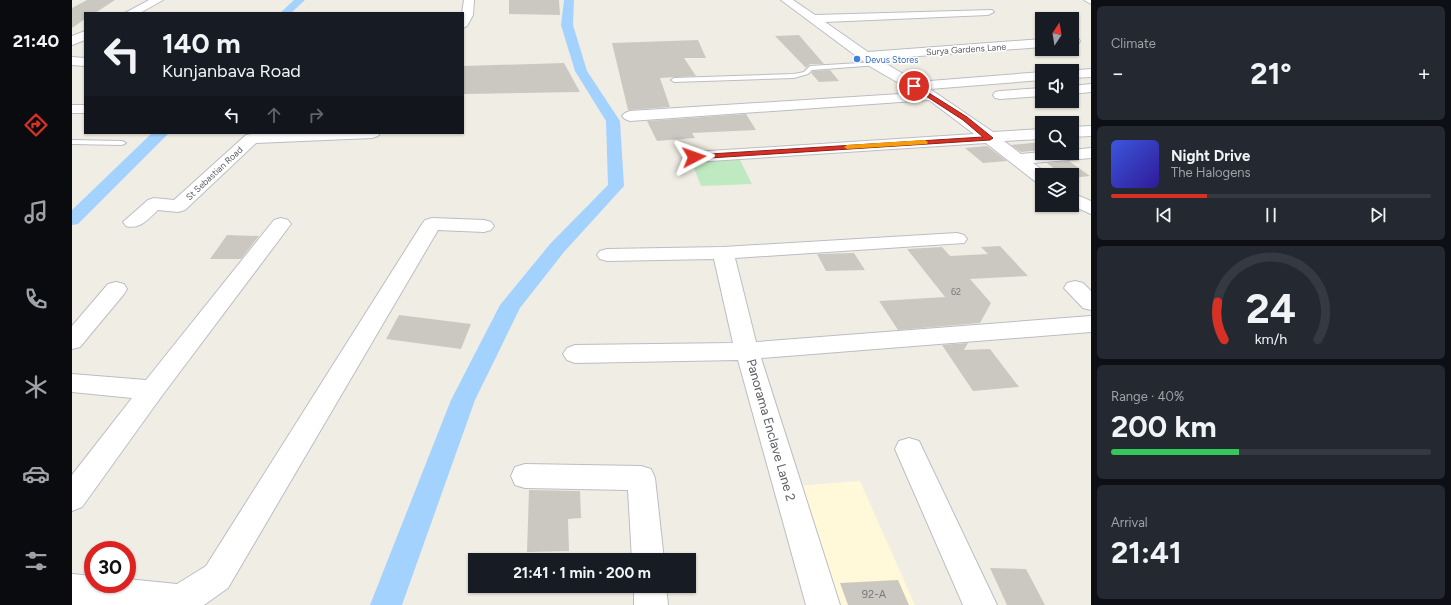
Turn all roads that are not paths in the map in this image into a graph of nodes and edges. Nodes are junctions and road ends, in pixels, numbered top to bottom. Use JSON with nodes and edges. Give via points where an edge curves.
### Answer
{"nodes":[{"id":1,"x":158,"y":0,"type":"edge"},
{"id":2,"x":469,"y":0,"type":"edge"},
{"id":3,"x":790,"y":3,"type":"edge"},
{"id":4,"x":810,"y":5,"type":"dead end"},
{"id":5,"x":133,"y":12,"type":"edge"},
{"id":6,"x":988,"y":12,"type":"dead end"},
{"id":7,"x":813,"y":19,"type":"junction"},
{"id":8,"x":464,"y":22,"type":"edge"},
{"id":9,"x":84,"y":35,"type":"edge"},
{"id":10,"x":72,"y":41,"type":"edge"},
{"id":11,"x":1035,"y":44,"type":"edge"},
{"id":12,"x":866,"y":56,"type":"junction"},
{"id":13,"x":72,"y":61,"type":"edge"},
{"id":14,"x":84,"y":62,"type":"edge"},
{"id":15,"x":876,"y":64,"type":"junction"},
{"id":16,"x":1091,"y":73,"type":"edge"},
{"id":17,"x":1079,"y":74,"type":"edge"},
{"id":18,"x":1035,"y":77,"type":"edge"},
{"id":19,"x":674,"y":80,"type":"dead end"},
{"id":20,"x":914,"y":86,"type":"junction"},
{"id":21,"x":1091,"y":88,"type":"edge"},
{"id":22,"x":1079,"y":89,"type":"edge"},
{"id":23,"x":1035,"y":93,"type":"edge"},
{"id":24,"x":990,"y":96,"type":"dead end"},
{"id":25,"x":934,"y":98,"type":"junction"},
{"id":26,"x":959,"y":98,"type":"dead end"},
{"id":27,"x":72,"y":109,"type":"edge"},
{"id":28,"x":84,"y":109,"type":"edge"},
{"id":29,"x":630,"y":116,"type":"dead end"},
{"id":30,"x":1091,"y":131,"type":"edge"},
{"id":31,"x":1079,"y":132,"type":"edge"},
{"id":32,"x":348,"y":134,"type":"edge"},
{"id":33,"x":1035,"y":135,"type":"edge"},
{"id":34,"x":990,"y":138,"type":"junction"},
{"id":35,"x":72,"y":142,"type":"edge"},
{"id":36,"x":122,"y":143,"type":"dead end"},
{"id":37,"x":1091,"y":153,"type":"edge"},
{"id":38,"x":694,"y":157,"type":"dead end"},
{"id":39,"x":1017,"y":159,"type":"junction"},
{"id":40,"x":1035,"y":173,"type":"edge"},
{"id":41,"x":1079,"y":202,"type":"edge"},
{"id":42,"x":1091,"y":208,"type":"edge"},
{"id":43,"x":133,"y":222,"type":"dead end"},
{"id":44,"x":281,"y":224,"type":"dead end"},
{"id":45,"x":484,"y":226,"type":"dead end"},
{"id":46,"x":956,"y":239,"type":"dead end"},
{"id":47,"x":723,"y":253,"type":"junction"},
{"id":48,"x":607,"y":255,"type":"dead end"},
{"id":49,"x":1075,"y":288,"type":"dead end"},
{"id":50,"x":116,"y":289,"type":"dead end"},
{"id":51,"x":1091,"y":303,"type":"edge"},
{"id":52,"x":1091,"y":324,"type":"edge"},
{"id":53,"x":72,"y":341,"type":"edge"},
{"id":54,"x":747,"y":351,"type":"junction"},
{"id":55,"x":575,"y":354,"type":"dead end"},
{"id":56,"x":72,"y":383,"type":"edge"},
{"id":57,"x":152,"y":390,"type":"junction"},
{"id":58,"x":909,"y":450,"type":"dead end"},
{"id":59,"x":525,"y":476,"type":"dead end"},
{"id":60,"x":72,"y":498,"type":"edge"},
{"id":61,"x":647,"y":553,"type":"edge"},
{"id":62,"x":72,"y":590,"type":"edge"},
{"id":63,"x":650,"y":593,"type":"edge"},
{"id":64,"x":651,"y":605,"type":"edge"},
{"id":65,"x":823,"y":605,"type":"edge"},
{"id":66,"x":980,"y":605,"type":"edge"}],
"edges":[{"from":1,"to":5,"type":"street"},
{"from":2,"to":8,"type":"street","via":[[468,15]]},
{"from":3,"to":4,"type":"street"},
{"from":3,"to":7,"type":"street"},
{"from":6,"to":7,"type":"street"},
{"from":7,"to":12,"type":"street"},
{"from":9,"to":10,"type":"street"},
{"from":11,"to":12,"type":"street","name":"Surya Gardens Lane"},
{"from":12,"to":15,"type":"street"},
{"from":13,"to":14,"type":"street"},
{"from":15,"to":19,"type":"lane","via":[[810,68],[806,73],[794,76]]},
{"from":15,"to":20,"type":"street"},
{"from":16,"to":17,"type":"street"},
{"from":18,"to":20,"type":"street"},
{"from":20,"to":25,"type":"street"},
{"from":21,"to":22,"type":"street"},
{"from":23,"to":24,"type":"street"},
{"from":25,"to":26,"type":"street"},
{"from":25,"to":29,"type":"street"},
{"from":25,"to":34,"type":"street"},
{"from":27,"to":28,"type":"street"},
{"from":30,"to":31,"type":"street"},
{"from":32,"to":43,"type":"street","name":"St Sebastian Road","via":[[252,138],[178,206],[154,204]]},
{"from":33,"to":34,"type":"street"},
{"from":34,"to":38,"type":"street"},
{"from":34,"to":39,"type":"street"},
{"from":35,"to":36,"type":"lane"},
{"from":37,"to":39,"type":"street"},
{"from":39,"to":40,"type":"street"},
{"from":41,"to":42,"type":"street"},
{"from":44,"to":57,"type":"street"},
{"from":45,"to":62,"type":"street","via":[[432,224],[216,577],[181,601]]},
{"from":46,"to":47,"type":"street"},
{"from":47,"to":48,"type":"street"},
{"from":47,"to":54,"type":"street","name":"Panorama Enclave Lane 2"},
{"from":49,"to":51,"type":"street"},
{"from":50,"to":53,"type":"street"},
{"from":52,"to":54,"type":"street"},
{"from":54,"to":55,"type":"street"},
{"from":54,"to":65,"type":"street","name":"Panorama Enclave Lane 2"},
{"from":56,"to":57,"type":"street"},
{"from":57,"to":60,"type":"street"},
{"from":58,"to":66,"type":"street"},
{"from":59,"to":61,"type":"street","via":[[641,478]]},
{"from":63,"to":64,"type":"street"}]}
